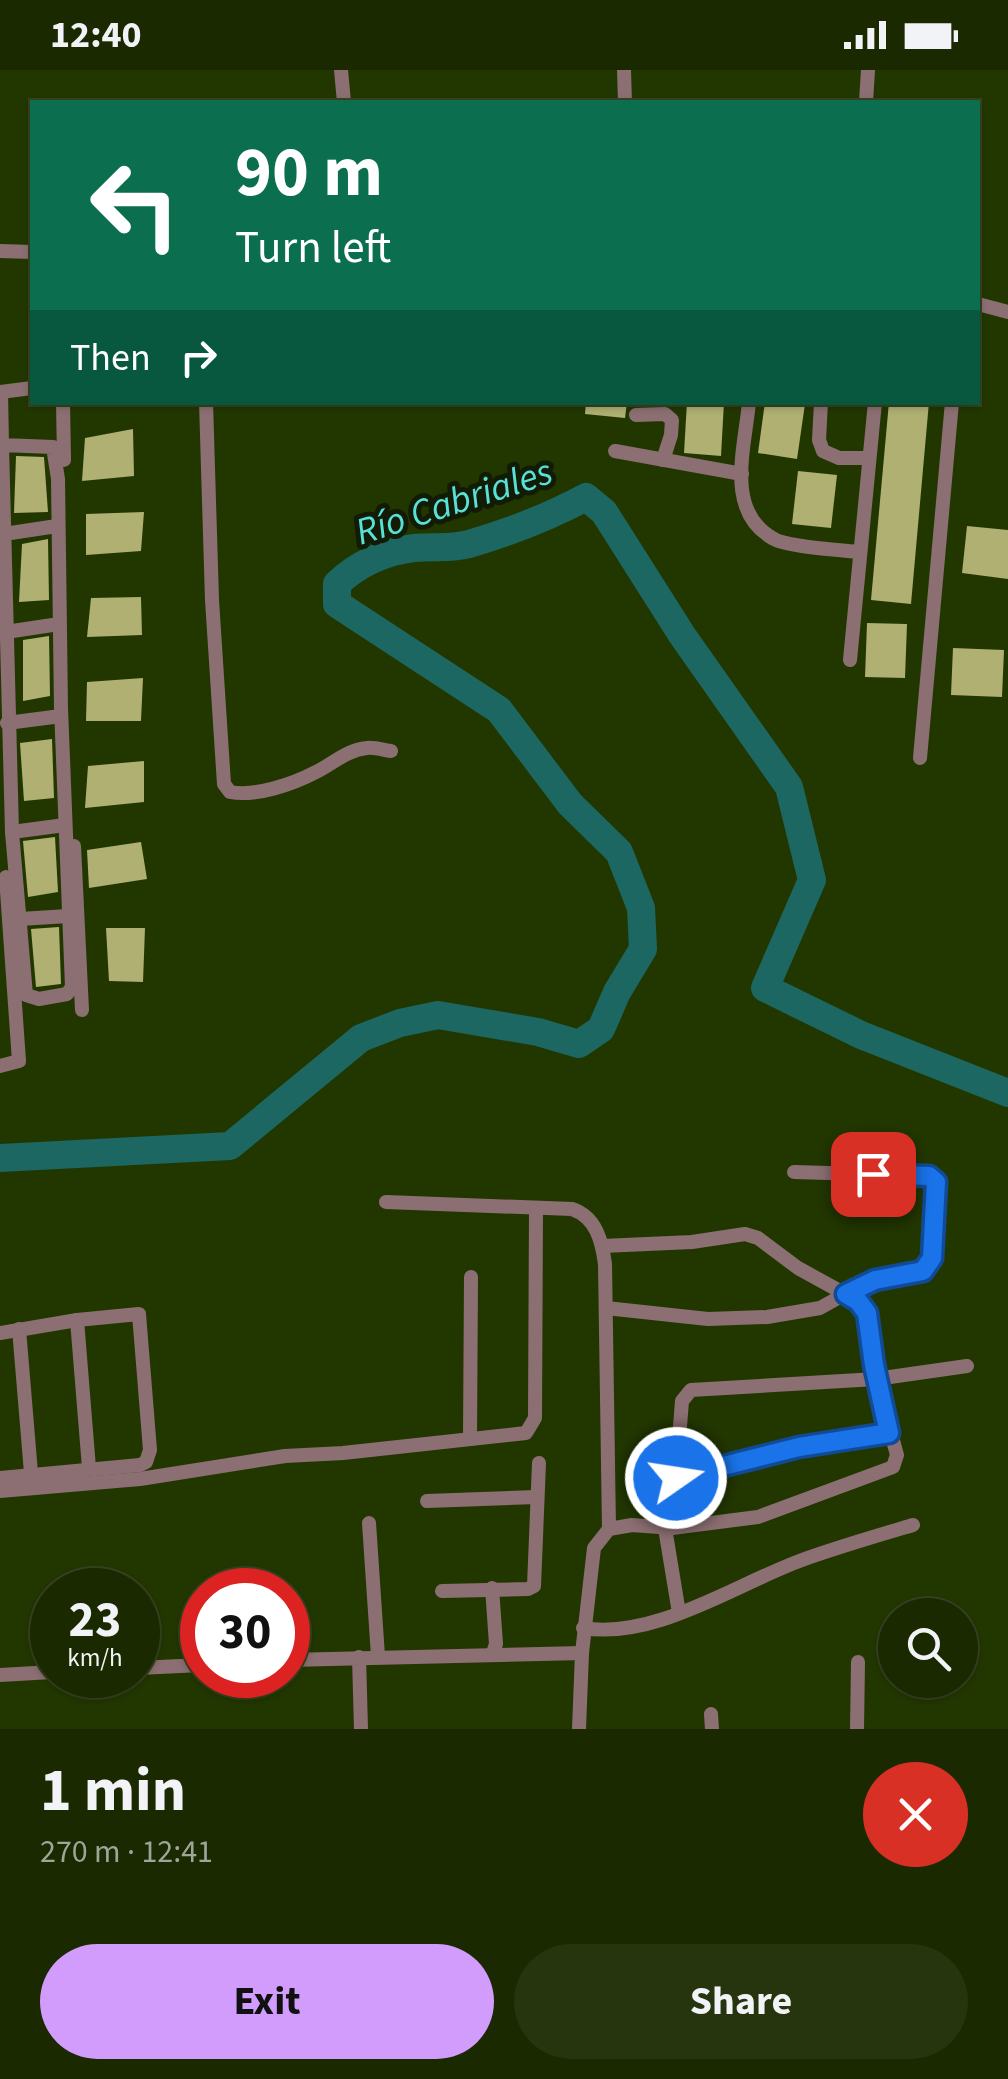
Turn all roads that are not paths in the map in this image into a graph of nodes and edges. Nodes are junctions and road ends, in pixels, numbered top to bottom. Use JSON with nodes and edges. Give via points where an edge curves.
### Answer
{"nodes":[{"id":1,"x":341,"y":70,"type":"edge"},
{"id":2,"x":624,"y":70,"type":"edge"},
{"id":3,"x":868,"y":70,"type":"edge"},
{"id":4,"x":344,"y":100,"type":"edge"},
{"id":5,"x":624,"y":100,"type":"edge"},
{"id":6,"x":866,"y":100,"type":"edge"},
{"id":7,"x":0,"y":251,"type":"edge"},
{"id":8,"x":30,"y":252,"type":"edge"},
{"id":9,"x":980,"y":305,"type":"edge"},
{"id":10,"x":1008,"y":312,"type":"edge"},
{"id":11,"x":30,"y":388,"type":"edge"},
{"id":12,"x":1,"y":392,"type":"edge"},
{"id":13,"x":63,"y":405,"type":"edge"},
{"id":14,"x":206,"y":405,"type":"edge"},
{"id":15,"x":749,"y":405,"type":"edge"},
{"id":16,"x":821,"y":405,"type":"edge"},
{"id":17,"x":875,"y":405,"type":"edge"},
{"id":18,"x":952,"y":405,"type":"edge"},
{"id":19,"x":636,"y":415,"type":"dead end"},
{"id":20,"x":2,"y":445,"type":"edge"},
{"id":21,"x":614,"y":451,"type":"dead end"},
{"id":22,"x":868,"y":458,"type":"junction"},
{"id":23,"x":663,"y":460,"type":"junction"},
{"id":24,"x":742,"y":474,"type":"junction"},
{"id":25,"x":57,"y":526,"type":"junction"},
{"id":26,"x":4,"y":534,"type":"junction"},
{"id":27,"x":859,"y":552,"type":"junction"},
{"id":28,"x":59,"y":624,"type":"junction"},
{"id":29,"x":6,"y":632,"type":"junction"},
{"id":30,"x":850,"y":660,"type":"dead end"},
{"id":31,"x":61,"y":716,"type":"junction"},
{"id":32,"x":7,"y":724,"type":"junction"},
{"id":33,"x":0,"y":742,"type":"edge"},
{"id":34,"x":391,"y":752,"type":"dead end"},
{"id":35,"x":920,"y":758,"type":"dead end"},
{"id":36,"x":0,"y":783,"type":"edge"},
{"id":37,"x":64,"y":824,"type":"junction"},
{"id":38,"x":12,"y":832,"type":"junction"},
{"id":39,"x":2,"y":853,"type":"edge"},
{"id":40,"x":68,"y":916,"type":"junction"},
{"id":41,"x":10,"y":921,"type":"edge"},
{"id":42,"x":7,"y":993,"type":"edge"},
{"id":43,"x":82,"y":1010,"type":"dead end"},
{"id":44,"x":0,"y":1066,"type":"edge"},
{"id":45,"x":794,"y":1172,"type":"dead end"},
{"id":46,"x":386,"y":1202,"type":"dead end"},
{"id":47,"x":536,"y":1209,"type":"junction"},
{"id":48,"x":602,"y":1246,"type":"junction"},
{"id":49,"x":470,"y":1277,"type":"dead end"},
{"id":50,"x":846,"y":1294,"type":"junction"},
{"id":51,"x":606,"y":1308,"type":"junction"},
{"id":52,"x":77,"y":1320,"type":"junction"},
{"id":53,"x":19,"y":1329,"type":"junction"},
{"id":54,"x":0,"y":1333,"type":"edge"},
{"id":55,"x":967,"y":1366,"type":"dead end"},
{"id":56,"x":876,"y":1379,"type":"junction"},
{"id":57,"x":889,"y":1433,"type":"junction"},
{"id":58,"x":470,"y":1439,"type":"junction"},
{"id":59,"x":538,"y":1463,"type":"dead end"},
{"id":60,"x":90,"y":1468,"type":"junction"},
{"id":61,"x":30,"y":1474,"type":"junction"},
{"id":62,"x":0,"y":1478,"type":"edge"},
{"id":63,"x":676,"y":1478,"type":"junction"},
{"id":64,"x":0,"y":1491,"type":"edge"},
{"id":65,"x":536,"y":1497,"type":"junction"},
{"id":66,"x":427,"y":1501,"type":"dead end"},
{"id":67,"x":368,"y":1523,"type":"dead end"},
{"id":68,"x":913,"y":1524,"type":"dead end"},
{"id":69,"x":668,"y":1528,"type":"junction"},
{"id":70,"x":609,"y":1529,"type":"junction"},
{"id":71,"x":492,"y":1588,"type":"junction"},
{"id":72,"x":442,"y":1591,"type":"dead end"},
{"id":73,"x":679,"y":1613,"type":"junction"},
{"id":74,"x":583,"y":1628,"type":"junction"},
{"id":75,"x":493,"y":1653,"type":"junction"},
{"id":76,"x":582,"y":1653,"type":"junction"},
{"id":77,"x":378,"y":1656,"type":"junction"},
{"id":78,"x":358,"y":1657,"type":"junction"},
{"id":79,"x":310,"y":1659,"type":"edge"},
{"id":80,"x":858,"y":1662,"type":"dead end"},
{"id":81,"x":30,"y":1673,"type":"edge"},
{"id":82,"x":0,"y":1675,"type":"edge"},
{"id":83,"x":362,"y":1729,"type":"edge"},
{"id":84,"x":579,"y":1729,"type":"edge"},
{"id":85,"x":857,"y":1729,"type":"edge"}],
"edges":[{"from":1,"to":4,"type":"street"},
{"from":2,"to":5,"type":"street"},
{"from":3,"to":6,"type":"street"},
{"from":7,"to":8,"type":"street"},
{"from":9,"to":10,"type":"street"},
{"from":11,"to":12,"type":"street"},
{"from":12,"to":20,"type":"street"},
{"from":13,"to":43,"type":"street","via":[[67,745]]},
{"from":14,"to":34,"type":"street","via":[[224,784],[238,794],[272,788],[367,748]]},
{"from":15,"to":24,"type":"street"},
{"from":16,"to":22,"type":"street","via":[[823,451]]},
{"from":17,"to":22,"type":"street"},
{"from":18,"to":35,"type":"street"},
{"from":19,"to":23,"type":"street","via":[[672,420]]},
{"from":20,"to":25,"type":"street","via":[[55,449]]},
{"from":20,"to":26,"type":"street"},
{"from":21,"to":23,"type":"street"},
{"from":22,"to":27,"type":"street"},
{"from":23,"to":24,"type":"street"},
{"from":24,"to":27,"type":"street","via":[[745,511],[774,540]]},
{"from":25,"to":26,"type":"street"},
{"from":25,"to":28,"type":"street"},
{"from":26,"to":29,"type":"street"},
{"from":27,"to":30,"type":"street"},
{"from":28,"to":29,"type":"street"},
{"from":28,"to":31,"type":"street"},
{"from":29,"to":32,"type":"street"},
{"from":31,"to":32,"type":"street"},
{"from":31,"to":37,"type":"street"},
{"from":32,"to":38,"type":"street"},
{"from":33,"to":36,"type":"street"},
{"from":36,"to":39,"type":"street"},
{"from":37,"to":38,"type":"street"},
{"from":37,"to":40,"type":"street"},
{"from":38,"to":41,"type":"street"},
{"from":39,"to":41,"type":"street"},
{"from":40,"to":41,"type":"street"},
{"from":40,"to":41,"type":"street","via":[[70,992],[38,999],[26,994]]},
{"from":41,"to":42,"type":"street"},
{"from":42,"to":44,"type":"street","via":[[19,1061]]},
{"from":45,"to":50,"type":"street","via":[[935,1180],[928,1266]]},
{"from":46,"to":47,"type":"street"},
{"from":47,"to":48,"type":"street","via":[[583,1214]]},
{"from":47,"to":58,"type":"street","via":[[534,1424],[526,1433]]},
{"from":48,"to":50,"type":"street","via":[[745,1234]]},
{"from":48,"to":51,"type":"street"},
{"from":49,"to":58,"type":"street"},
{"from":50,"to":51,"type":"street","via":[[812,1310],[750,1319]]},
{"from":50,"to":56,"type":"street","via":[[867,1313]]},
{"from":51,"to":70,"type":"street"},
{"from":52,"to":53,"type":"street"},
{"from":52,"to":60,"type":"street"},
{"from":52,"to":60,"type":"street","via":[[139,1314],[149,1457],[140,1465]]},
{"from":53,"to":54,"type":"street"},
{"from":53,"to":61,"type":"street"},
{"from":55,"to":56,"type":"street"},
{"from":56,"to":57,"type":"street"},
{"from":56,"to":63,"type":"street","via":[[690,1390],[682,1402]]},
{"from":57,"to":63,"type":"street"},
{"from":57,"to":69,"type":"street","via":[[897,1455],[893,1467],[758,1516]]},
{"from":58,"to":64,"type":"street"},
{"from":59,"to":65,"type":"street"},
{"from":60,"to":61,"type":"street"},
{"from":61,"to":62,"type":"street"},
{"from":63,"to":69,"type":"street"},
{"from":65,"to":66,"type":"street"},
{"from":65,"to":71,"type":"street","via":[[534,1586]]},
{"from":67,"to":77,"type":"street"},
{"from":68,"to":73,"type":"street","via":[[799,1561]]},
{"from":69,"to":70,"type":"street"},
{"from":69,"to":73,"type":"street"},
{"from":70,"to":74,"type":"street","via":[[594,1548]]},
{"from":71,"to":72,"type":"street"},
{"from":71,"to":75,"type":"street"},
{"from":73,"to":74,"type":"street","via":[[612,1630]]},
{"from":74,"to":76,"type":"street"},
{"from":75,"to":76,"type":"street"},
{"from":75,"to":77,"type":"street"},
{"from":76,"to":84,"type":"street"},
{"from":77,"to":78,"type":"street"},
{"from":78,"to":79,"type":"street"},
{"from":78,"to":83,"type":"street"},
{"from":80,"to":85,"type":"street"},
{"from":81,"to":82,"type":"street"}]}
